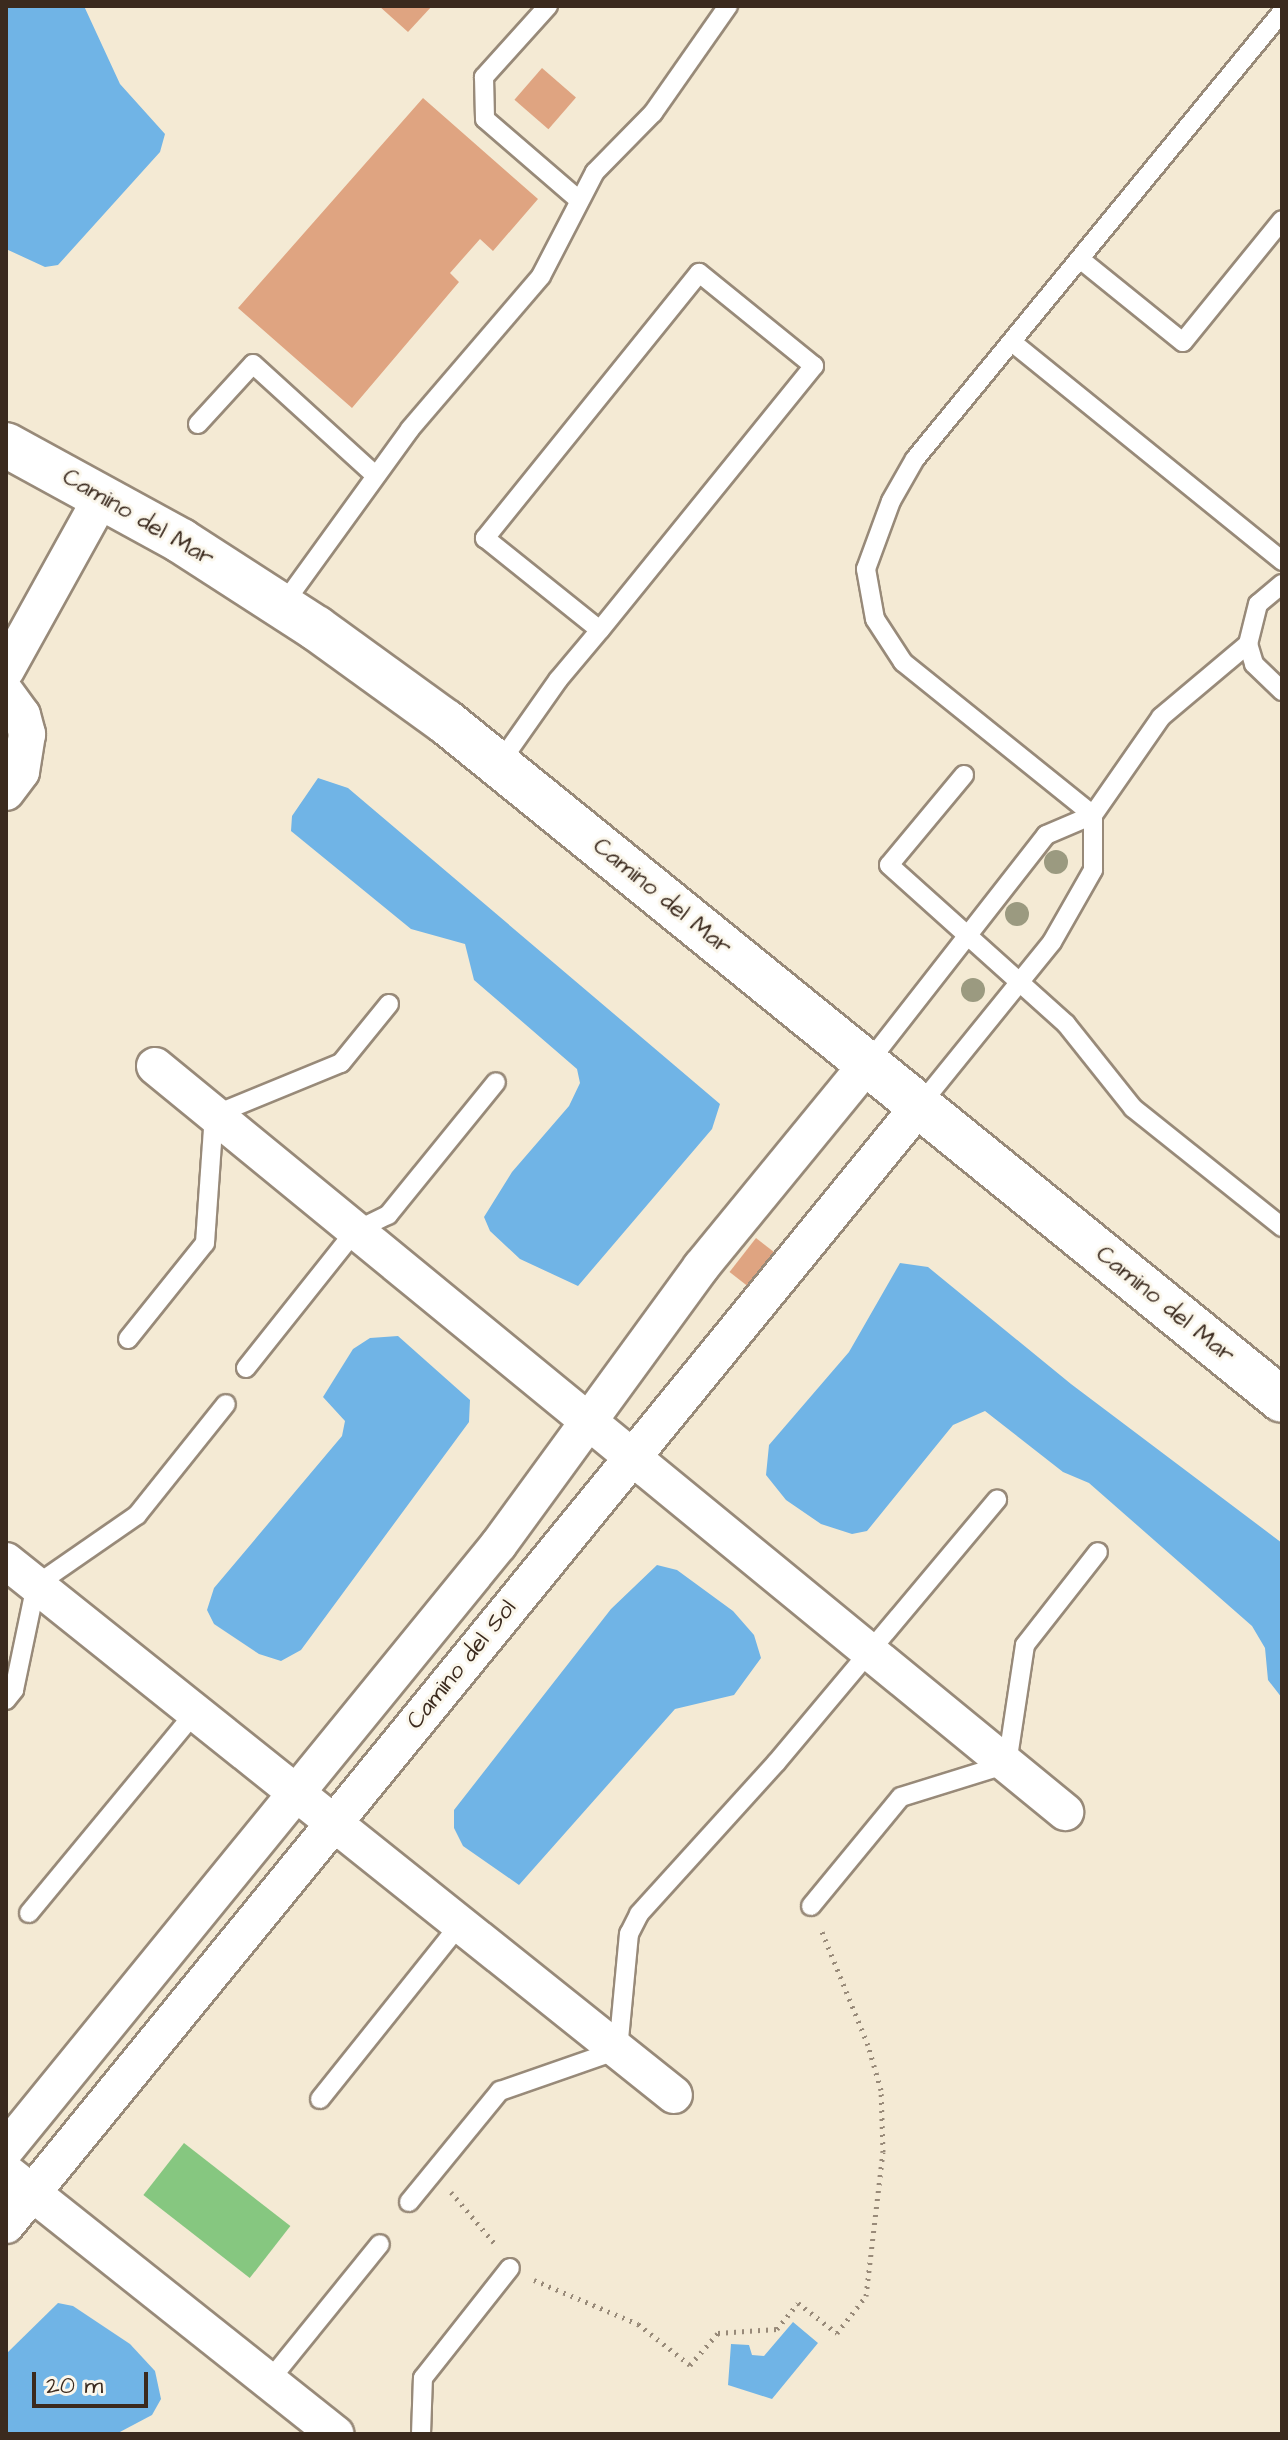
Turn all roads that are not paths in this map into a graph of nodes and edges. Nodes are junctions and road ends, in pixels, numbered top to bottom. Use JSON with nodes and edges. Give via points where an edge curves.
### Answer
{"nodes":[{"id":1,"x":548,"y":6,"type":"edge"},
{"id":2,"x":728,"y":6,"type":"edge"},
{"id":3,"x":1282,"y":12,"type":"edge"},
{"id":4,"x":580,"y":201,"type":"junction"},
{"id":5,"x":1282,"y":220,"type":"edge"},
{"id":6,"x":1080,"y":259,"type":"junction"},
{"id":7,"x":1012,"y":342,"type":"junction"},
{"id":8,"x":198,"y":424,"type":"dead end"},
{"id":9,"x":6,"y":445,"type":"edge"},
{"id":10,"x":376,"y":476,"type":"junction"},
{"id":11,"x":103,"y":495,"type":"junction"},
{"id":12,"x":1282,"y":561,"type":"edge"},
{"id":13,"x":1282,"y":584,"type":"edge"},
{"id":14,"x":282,"y":606,"type":"junction"},
{"id":15,"x":600,"y":630,"type":"junction"},
{"id":16,"x":1248,"y":644,"type":"junction"},
{"id":17,"x":6,"y":670,"type":"edge"},
{"id":18,"x":1282,"y":691,"type":"edge"},
{"id":19,"x":6,"y":693,"type":"edge"},
{"id":20,"x":499,"y":764,"type":"junction"},
{"id":21,"x":964,"y":775,"type":"dead end"},
{"id":22,"x":6,"y":792,"type":"edge"},
{"id":23,"x":1093,"y":815,"type":"junction"},
{"id":24,"x":966,"y":934,"type":"junction"},
{"id":25,"x":1019,"y":982,"type":"junction"},
{"id":26,"x":389,"y":1004,"type":"dead end"},
{"id":27,"x":868,"y":1063,"type":"junction"},
{"id":28,"x":155,"y":1066,"type":"dead end"},
{"id":29,"x":496,"y":1082,"type":"dead end"},
{"id":30,"x":920,"y":1105,"type":"junction"},
{"id":31,"x":214,"y":1115,"type":"junction"},
{"id":32,"x":1282,"y":1227,"type":"edge"},
{"id":33,"x":355,"y":1231,"type":"junction"},
{"id":34,"x":128,"y":1339,"type":"dead end"},
{"id":35,"x":246,"y":1368,"type":"dead end"},
{"id":36,"x":1282,"y":1400,"type":"edge"},
{"id":37,"x":226,"y":1404,"type":"dead end"},
{"id":38,"x":586,"y":1419,"type":"junction"},
{"id":39,"x":633,"y":1457,"type":"junction"},
{"id":40,"x":997,"y":1500,"type":"dead end"},
{"id":41,"x":1098,"y":1552,"type":"dead end"},
{"id":42,"x":6,"y":1561,"type":"edge"},
{"id":43,"x":36,"y":1585,"type":"junction"},
{"id":44,"x":870,"y":1652,"type":"junction"},
{"id":45,"x":6,"y":1700,"type":"edge"},
{"id":46,"x":195,"y":1712,"type":"junction"},
{"id":47,"x":1007,"y":1764,"type":"junction"},
{"id":48,"x":296,"y":1792,"type":"junction"},
{"id":49,"x":1065,"y":1812,"type":"dead end"},
{"id":50,"x":333,"y":1822,"type":"junction"},
{"id":51,"x":811,"y":1906,"type":"road end"},
{"id":52,"x":29,"y":1913,"type":"dead end"},
{"id":53,"x":460,"y":1924,"type":"junction"},
{"id":54,"x":618,"y":2050,"type":"junction"},
{"id":55,"x":674,"y":2095,"type":"dead end"},
{"id":56,"x":320,"y":2099,"type":"dead end"},
{"id":57,"x":6,"y":2149,"type":"edge"},
{"id":58,"x":19,"y":2182,"type":"edge"},
{"id":59,"x":409,"y":2202,"type":"dead end"},
{"id":60,"x":6,"y":2225,"type":"edge"},
{"id":61,"x":380,"y":2244,"type":"dead end"},
{"id":62,"x":510,"y":2268,"type":"road end"},
{"id":63,"x":269,"y":2381,"type":"junction"},
{"id":64,"x":335,"y":2434,"type":"edge"},
{"id":65,"x":421,"y":2434,"type":"edge"}],
"edges":[{"from":1,"to":4,"type":"lane","via":[[484,77],[485,119]]},
{"from":2,"to":4,"type":"lane","via":[[653,113],[595,172]]},
{"from":3,"to":6,"type":"lane"},
{"from":4,"to":10,"type":"lane","via":[[541,276]]},
{"from":5,"to":6,"type":"lane","via":[[1183,342]]},
{"from":6,"to":7,"type":"lane"},
{"from":7,"to":12,"type":"lane"},
{"from":7,"to":23,"type":"lane","via":[[915,459],[891,501],[866,569],[875,619],[903,662]]},
{"from":8,"to":10,"type":"lane","via":[[253,364]]},
{"from":9,"to":11,"type":"street","name":"Camino del Mar"},
{"from":10,"to":14,"type":"lane"},
{"from":11,"to":14,"type":"street","name":"Camino del Mar"},
{"from":11,"to":17,"type":"street"},
{"from":13,"to":16,"type":"lane","via":[[1258,604]]},
{"from":14,"to":20,"type":"street","name":"Camino del Mar"},
{"from":15,"to":15,"type":"lane","via":[[814,366],[699,273],[485,538]]},
{"from":15,"to":20,"type":"lane"},
{"from":16,"to":18,"type":"lane","via":[[1254,664]]},
{"from":16,"to":23,"type":"lane","via":[[1161,717]]},
{"from":19,"to":22,"type":"street","via":[[22,715],[27,734],[21,772]]},
{"from":20,"to":27,"type":"street","name":"Camino del Mar"},
{"from":21,"to":24,"type":"lane","via":[[889,865]]},
{"from":23,"to":24,"type":"lane","via":[[1046,835]]},
{"from":23,"to":25,"type":"lane","via":[[1093,870],[1052,942]]},
{"from":24,"to":25,"type":"lane"},
{"from":24,"to":27,"type":"lane"},
{"from":25,"to":30,"type":"lane"},
{"from":25,"to":32,"type":"lane","via":[[1066,1024],[1133,1108]]},
{"from":26,"to":31,"type":"lane","via":[[341,1063]]},
{"from":27,"to":30,"type":"street","name":"Camino del Mar"},
{"from":27,"to":38,"type":"street","name":"Camino del Sol","via":[[701,1267]]},
{"from":28,"to":31,"type":"street"},
{"from":29,"to":33,"type":"lane","via":[[388,1215]]},
{"from":30,"to":36,"type":"street","name":"Camino del Mar"},
{"from":30,"to":39,"type":"street","name":"Camino del Sol"},
{"from":31,"to":33,"type":"street"},
{"from":31,"to":34,"type":"lane","via":[[205,1243]]},
{"from":33,"to":35,"type":"lane"},
{"from":33,"to":38,"type":"street"},
{"from":37,"to":43,"type":"lane","via":[[137,1515]]},
{"from":38,"to":39,"type":"street"},
{"from":38,"to":48,"type":"street","name":"Camino del Sol","via":[[499,1544]]},
{"from":39,"to":44,"type":"street"},
{"from":39,"to":50,"type":"street","name":"Camino del Sol"},
{"from":40,"to":44,"type":"lane"},
{"from":41,"to":47,"type":"lane","via":[[1025,1645]]},
{"from":42,"to":43,"type":"street"},
{"from":43,"to":45,"type":"lane","via":[[14,1690]]},
{"from":43,"to":46,"type":"street"},
{"from":44,"to":47,"type":"street"},
{"from":44,"to":54,"type":"lane","via":[[639,1914],[629,1934]]},
{"from":46,"to":48,"type":"street"},
{"from":46,"to":52,"type":"lane"},
{"from":47,"to":49,"type":"street"},
{"from":47,"to":51,"type":"lane","via":[[901,1797]]},
{"from":48,"to":50,"type":"street"},
{"from":48,"to":57,"type":"street","name":"Camino del Sol"},
{"from":50,"to":53,"type":"street"},
{"from":50,"to":58,"type":"street","name":"Camino del Sol"},
{"from":53,"to":54,"type":"street"},
{"from":53,"to":56,"type":"lane"},
{"from":54,"to":55,"type":"street"},
{"from":54,"to":59,"type":"lane","via":[[500,2091]]},
{"from":58,"to":60,"type":"street","name":"Camino del Sol"},
{"from":58,"to":63,"type":"street"},
{"from":61,"to":63,"type":"lane"},
{"from":62,"to":65,"type":"lane","via":[[423,2378]]},
{"from":63,"to":64,"type":"street"}]}
